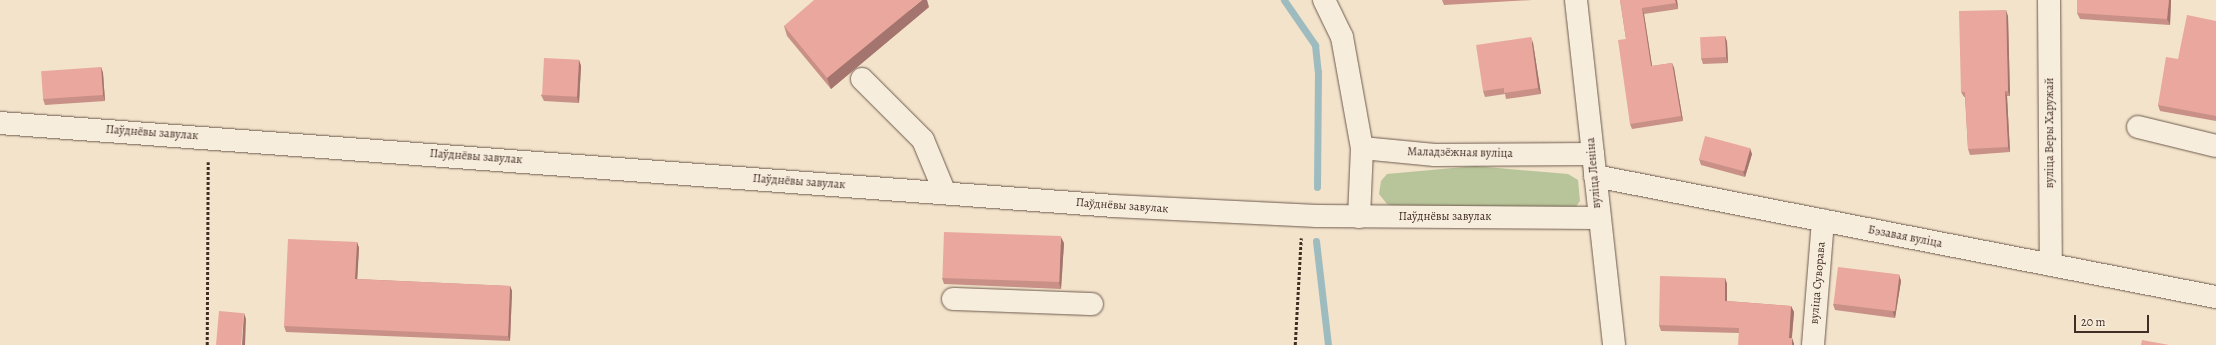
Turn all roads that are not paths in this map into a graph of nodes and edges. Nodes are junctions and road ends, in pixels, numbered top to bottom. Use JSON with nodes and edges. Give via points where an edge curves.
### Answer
{"nodes":[{"id":1,"x":1324,"y":0,"type":"edge"},
{"id":2,"x":1576,"y":0,"type":"edge"},
{"id":3,"x":2049,"y":0,"type":"edge"},
{"id":4,"x":862,"y":79,"type":"dead end"},
{"id":5,"x":0,"y":123,"type":"edge"},
{"id":6,"x":2138,"y":127,"type":"dead end"},
{"id":7,"x":2216,"y":146,"type":"edge"},
{"id":8,"x":1362,"y":148,"type":"junction"},
{"id":9,"x":1593,"y":154,"type":"junction"},
{"id":10,"x":1595,"y":176,"type":"junction"},
{"id":11,"x":945,"y":193,"type":"junction"},
{"id":12,"x":1359,"y":217,"type":"junction"},
{"id":13,"x":1598,"y":218,"type":"junction"},
{"id":14,"x":1823,"y":220,"type":"junction"},
{"id":15,"x":2051,"y":265,"type":"junction"},
{"id":16,"x":2216,"y":297,"type":"edge"},
{"id":17,"x":953,"y":299,"type":"dead end"},
{"id":18,"x":1092,"y":304,"type":"dead end"},
{"id":19,"x":1614,"y":345,"type":"edge"},
{"id":20,"x":1812,"y":345,"type":"edge"}],
"edges":[{"from":1,"to":8,"type":"street","via":[[1342,37]]},
{"from":2,"to":9,"type":"street","name":"вуліца Леніна"},
{"from":3,"to":15,"type":"street","name":"вуліца Веры Харужай"},
{"from":4,"to":11,"type":"street","via":[[923,140]]},
{"from":5,"to":11,"type":"street","name":"Паўднёвы завулак"},
{"from":6,"to":7,"type":"street"},
{"from":8,"to":9,"type":"street","name":"Маладзёжная вуліца","via":[[1435,155]]},
{"from":8,"to":12,"type":"street"},
{"from":9,"to":10,"type":"street","name":"вуліца Леніна"},
{"from":10,"to":13,"type":"street","name":"вуліца Леніна"},
{"from":10,"to":14,"type":"street","name":"Бэзавая вуліца"},
{"from":11,"to":12,"type":"street","name":"Паўднёвы завулак","via":[[1113,206]]},
{"from":12,"to":13,"type":"street","name":"Паўднёвы завулак"},
{"from":13,"to":19,"type":"street","name":"вуліца Леніна"},
{"from":14,"to":15,"type":"street","name":"Бэзавая вуліца"},
{"from":14,"to":20,"type":"street","name":"вуліца Суворава"},
{"from":15,"to":16,"type":"street","name":"Бэзавая вуліца"},
{"from":17,"to":18,"type":"street"}]}
